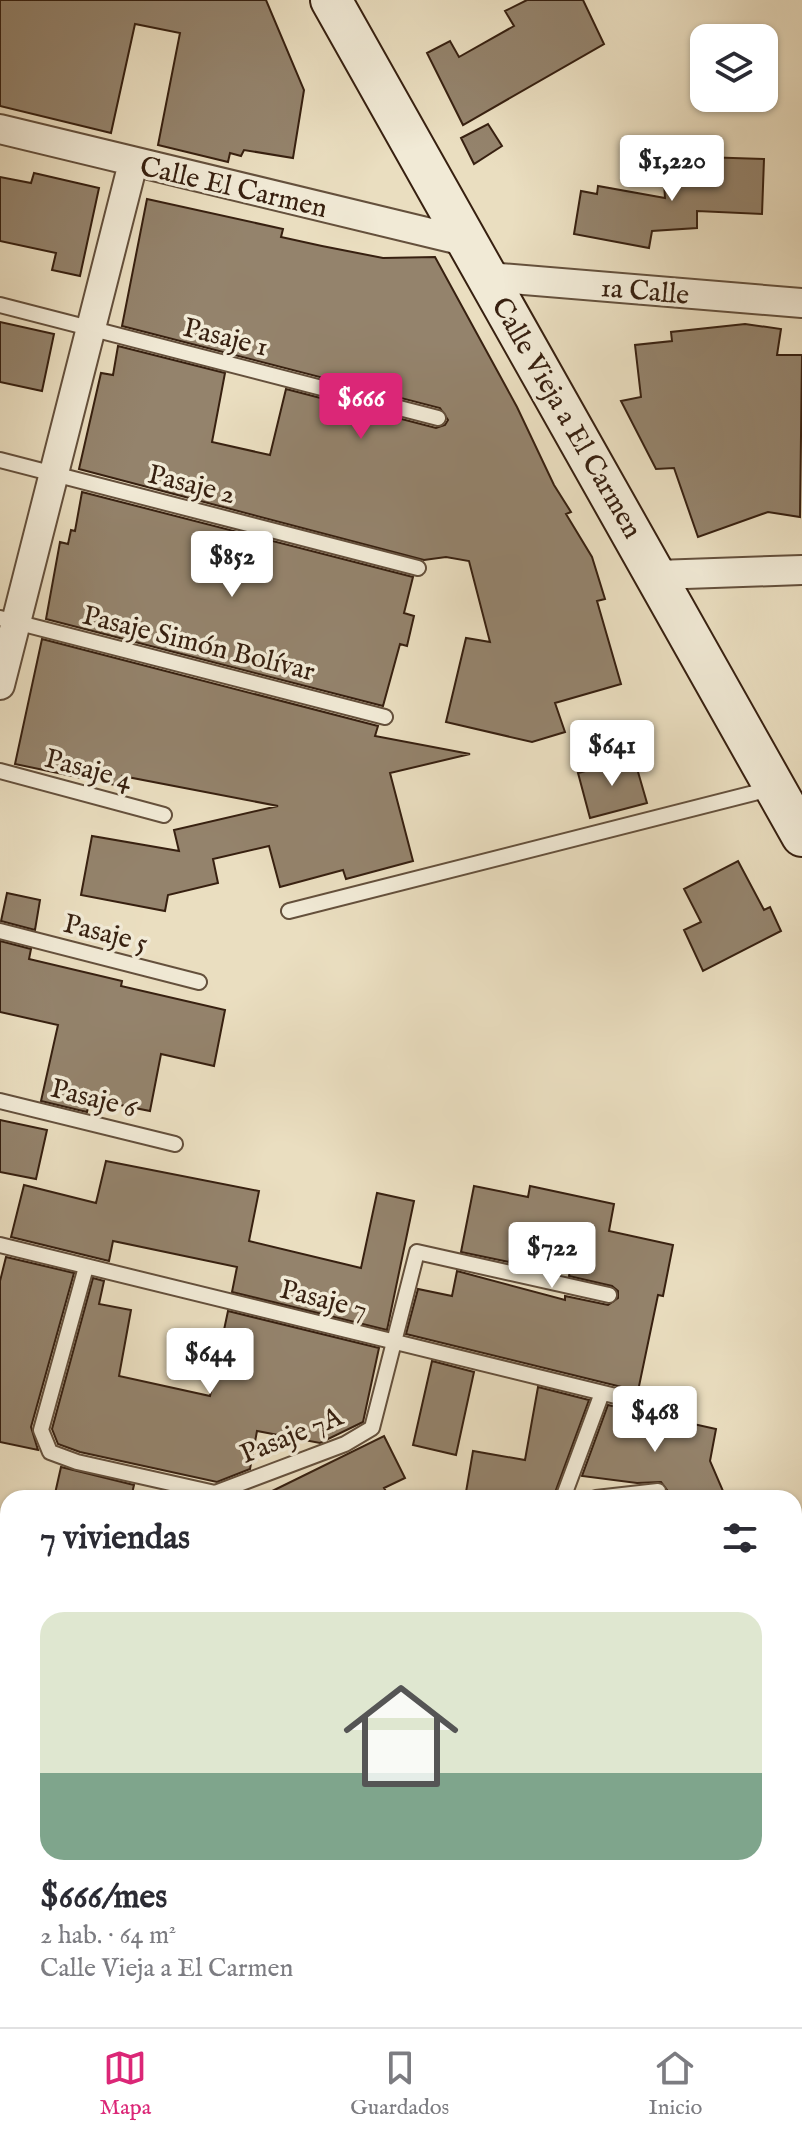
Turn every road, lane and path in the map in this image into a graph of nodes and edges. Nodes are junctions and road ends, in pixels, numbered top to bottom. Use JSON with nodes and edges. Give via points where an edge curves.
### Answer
{"nodes":[{"id":1,"x":331,"y":0,"type":"edge"},
{"id":2,"x":0,"y":129,"type":"edge"},
{"id":3,"x":133,"y":163,"type":"junction"},
{"id":4,"x":468,"y":242,"type":"junction"},
{"id":5,"x":488,"y":277,"type":"junction"},
{"id":6,"x":802,"y":303,"type":"edge"},
{"id":7,"x":0,"y":305,"type":"edge"},
{"id":8,"x":91,"y":329,"type":"junction"},
{"id":9,"x":438,"y":418,"type":"dead end"},
{"id":10,"x":0,"y":460,"type":"edge"},
{"id":11,"x":54,"y":474,"type":"junction"},
{"id":12,"x":418,"y":568,"type":"dead end"},
{"id":13,"x":802,"y":570,"type":"edge"},
{"id":14,"x":657,"y":575,"type":"junction"},
{"id":15,"x":8,"y":620,"type":"edge"},
{"id":16,"x":0,"y":685,"type":"edge"},
{"id":17,"x":385,"y":717,"type":"dead end"},
{"id":18,"x":0,"y":771,"type":"edge"},
{"id":19,"x":774,"y":788,"type":"junction"},
{"id":20,"x":164,"y":815,"type":"dead end"},
{"id":21,"x":802,"y":836,"type":"edge"},
{"id":22,"x":289,"y":911,"type":"dead end"},
{"id":23,"x":0,"y":931,"type":"edge"},
{"id":24,"x":199,"y":982,"type":"dead end"},
{"id":25,"x":0,"y":1101,"type":"edge"},
{"id":26,"x":175,"y":1144,"type":"dead end"},
{"id":27,"x":0,"y":1245,"type":"edge"},
{"id":28,"x":86,"y":1267,"type":"junction"},
{"id":29,"x":609,"y":1295,"type":"dead end"},
{"id":30,"x":395,"y":1342,"type":"junction"},
{"id":31,"x":602,"y":1393,"type":"junction"},
{"id":32,"x":636,"y":1401,"type":"dead end"},
{"id":33,"x":202,"y":1490,"type":"edge"},
{"id":34,"x":223,"y":1490,"type":"edge"},
{"id":35,"x":566,"y":1490,"type":"edge"}],
"edges":[{"from":1,"to":4,"type":"street","name":"Calle Vieja a El Carmen"},
{"from":2,"to":3,"type":"street","name":"Calle El Carmen"},
{"from":3,"to":4,"type":"street","name":"Calle El Carmen"},
{"from":3,"to":8,"type":"street"},
{"from":4,"to":5,"type":"street","name":"Calle Vieja a El Carmen"},
{"from":5,"to":6,"type":"street","name":"1a Calle"},
{"from":5,"to":14,"type":"street","name":"Calle Vieja a El Carmen"},
{"from":7,"to":8,"type":"lane","name":"Pasaje 1"},
{"from":8,"to":9,"type":"lane","name":"Pasaje 1"},
{"from":8,"to":11,"type":"street"},
{"from":10,"to":11,"type":"lane","name":"Pasaje 2"},
{"from":11,"to":12,"type":"lane","name":"Pasaje 2"},
{"from":11,"to":15,"type":"street"},
{"from":13,"to":14,"type":"street"},
{"from":14,"to":19,"type":"street","name":"Calle Vieja a El Carmen"},
{"from":15,"to":16,"type":"street"},
{"from":15,"to":17,"type":"lane","name":"Pasaje Simón Bolívar"},
{"from":18,"to":20,"type":"lane","name":"Pasaje 4"},
{"from":19,"to":21,"type":"street","name":"Calle Vieja a El Carmen"},
{"from":19,"to":22,"type":"lane"},
{"from":23,"to":24,"type":"lane","name":"Pasaje 5"},
{"from":25,"to":26,"type":"lane","name":"Pasaje 6"},
{"from":27,"to":28,"type":"lane","name":"Pasaje 7"},
{"from":28,"to":30,"type":"lane","name":"Pasaje 7"},
{"from":28,"to":33,"type":"lane","name":"Pasaje 7A","via":[[41,1430],[50,1452]]},
{"from":29,"to":30,"type":"lane","name":"Pasaje 7A","via":[[417,1252]]},
{"from":30,"to":31,"type":"lane","name":"Pasaje 7"},
{"from":30,"to":34,"type":"lane","name":"Pasaje 7A","via":[[372,1428],[345,1444]]},
{"from":31,"to":32,"type":"lane","name":"Pasaje 7"},
{"from":31,"to":35,"type":"lane"}]}
